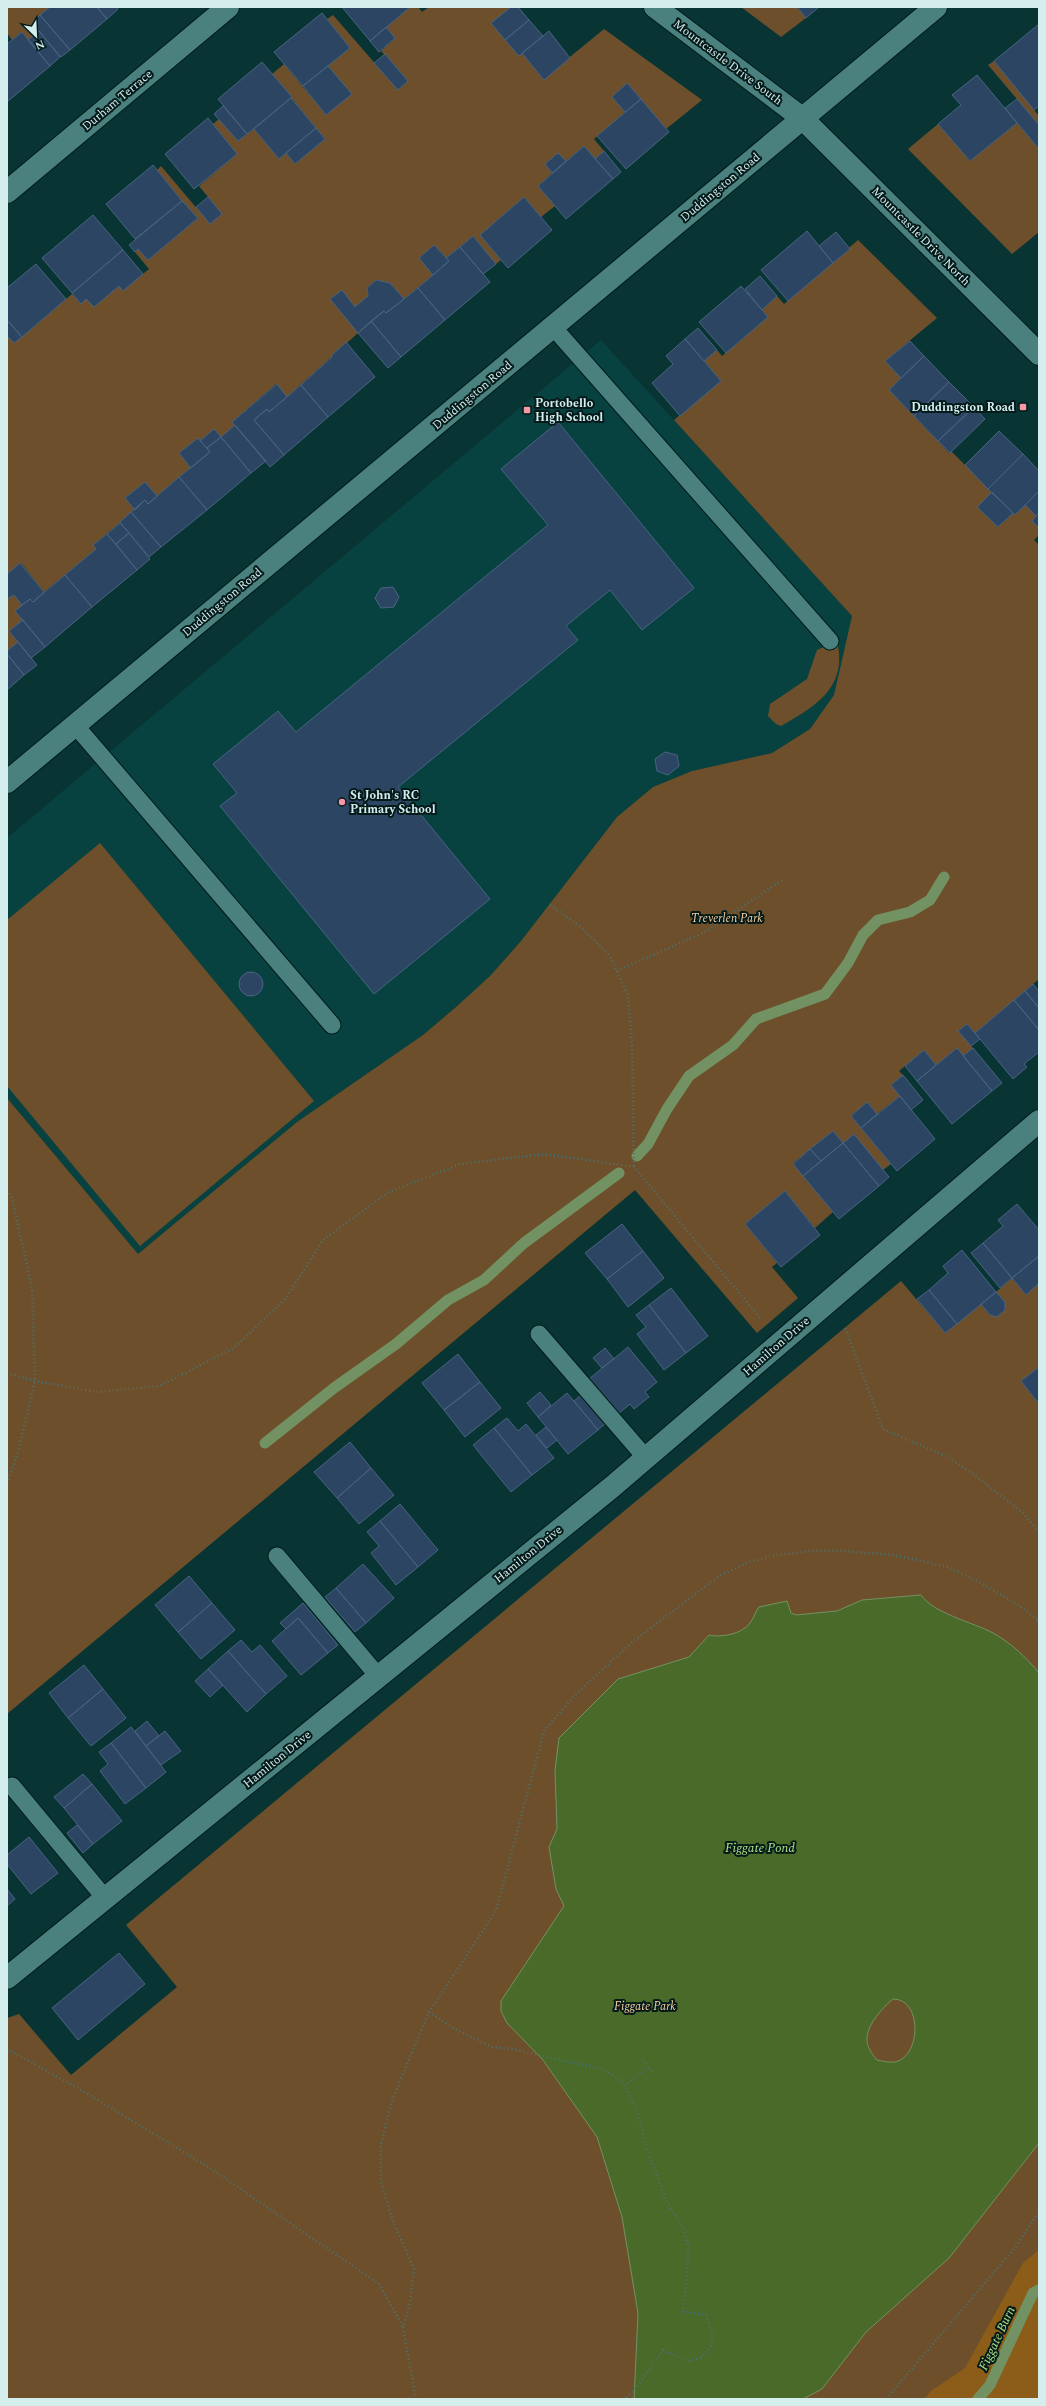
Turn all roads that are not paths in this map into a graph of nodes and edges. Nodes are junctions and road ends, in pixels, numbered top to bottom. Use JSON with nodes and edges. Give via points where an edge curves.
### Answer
{"nodes":[{"id":1,"x":228,"y":7,"type":"edge"},
{"id":2,"x":654,"y":7,"type":"edge"},
{"id":3,"x":936,"y":7,"type":"edge"},
{"id":4,"x":802,"y":118,"type":"junction"},
{"id":5,"x":7,"y":192,"type":"edge"},
{"id":6,"x":553,"y":327,"type":"junction"},
{"id":7,"x":1039,"y":354,"type":"edge"},
{"id":8,"x":830,"y":641,"type":"dead end"},
{"id":9,"x":75,"y":725,"type":"junction"},
{"id":10,"x":7,"y":782,"type":"edge"},
{"id":11,"x":332,"y":1025,"type":"dead end"},
{"id":12,"x":1039,"y":1121,"type":"edge"},
{"id":13,"x":539,"y":1334,"type":"dead end"},
{"id":14,"x":646,"y":1458,"type":"junction"},
{"id":15,"x":277,"y":1556,"type":"dead end"},
{"id":16,"x":378,"y":1676,"type":"junction"},
{"id":17,"x":12,"y":1786,"type":"dead end"},
{"id":18,"x":105,"y":1898,"type":"junction"},
{"id":19,"x":8,"y":1978,"type":"edge"}],
"edges":[{"from":1,"to":5,"type":"street","name":"Durham Terrace"},
{"from":2,"to":4,"type":"street","name":"Mountcastle Drive South"},
{"from":3,"to":4,"type":"street","name":"Duddingston Road"},
{"from":4,"to":6,"type":"street","name":"Duddingston Road"},
{"from":4,"to":7,"type":"street","name":"Mountcastle Drive North"},
{"from":6,"to":8,"type":"lane"},
{"from":6,"to":9,"type":"street","name":"Duddingston Road"},
{"from":9,"to":10,"type":"street","name":"Duddingston Road"},
{"from":9,"to":11,"type":"lane"},
{"from":12,"to":14,"type":"street","name":"Hamilton Drive"},
{"from":13,"to":14,"type":"lane"},
{"from":14,"to":16,"type":"street","name":"Hamilton Drive"},
{"from":15,"to":16,"type":"lane"},
{"from":16,"to":18,"type":"street","name":"Hamilton Drive"},
{"from":17,"to":18,"type":"lane"},
{"from":18,"to":19,"type":"street","name":"Hamilton Drive"}]}
